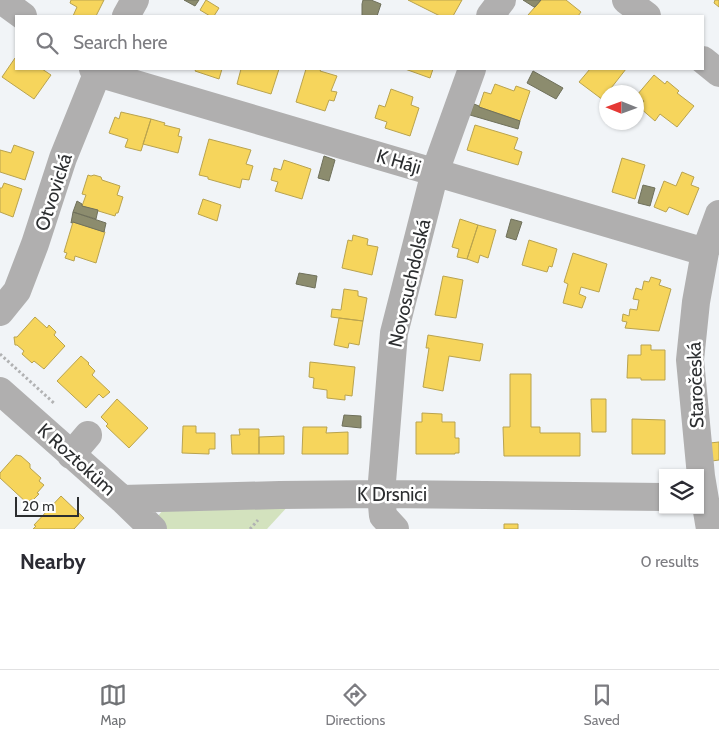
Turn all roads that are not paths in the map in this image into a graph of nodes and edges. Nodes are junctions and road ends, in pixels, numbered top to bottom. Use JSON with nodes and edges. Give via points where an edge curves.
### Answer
{"nodes":[{"id":1,"x":1,"y":0,"type":"edge"},
{"id":2,"x":135,"y":0,"type":"edge"},
{"id":3,"x":502,"y":0,"type":"edge"},
{"id":4,"x":626,"y":0,"type":"edge"},
{"id":5,"x":22,"y":15,"type":"edge"},
{"id":6,"x":127,"y":15,"type":"edge"},
{"id":7,"x":491,"y":15,"type":"edge"},
{"id":8,"x":646,"y":15,"type":"edge"},
{"id":9,"x":704,"y":61,"type":"edge"},
{"id":10,"x":97,"y":70,"type":"edge"},
{"id":11,"x":472,"y":70,"type":"edge"},
{"id":12,"x":719,"y":73,"type":"edge"},
{"id":13,"x":435,"y":172,"type":"junction"},
{"id":14,"x":719,"y":214,"type":"edge"},
{"id":15,"x":705,"y":252,"type":"junction"},
{"id":16,"x":0,"y":312,"type":"edge"},
{"id":17,"x":0,"y":391,"type":"edge"},
{"id":18,"x":381,"y":494,"type":"junction"},
{"id":19,"x":659,"y":497,"type":"edge"},
{"id":20,"x":708,"y":497,"type":"edge"},
{"id":21,"x":122,"y":500,"type":"junction"},
{"id":22,"x":152,"y":529,"type":"edge"},
{"id":23,"x":395,"y":529,"type":"edge"},
{"id":24,"x":710,"y":529,"type":"edge"}],
"edges":[{"from":1,"to":5,"type":"street"},
{"from":2,"to":6,"type":"street"},
{"from":3,"to":7,"type":"street"},
{"from":4,"to":8,"type":"street"},
{"from":9,"to":12,"type":"street"},
{"from":10,"to":13,"type":"street","name":"K Háji","via":[[108,76]]},
{"from":10,"to":16,"type":"street","name":"Otvovická","via":[[18,291]]},
{"from":11,"to":13,"type":"street","name":"Novosuchdolská"},
{"from":13,"to":15,"type":"street","name":"K Háji"},
{"from":13,"to":18,"type":"street","name":"Novosuchdolská","via":[[394,333]]},
{"from":14,"to":15,"type":"street","name":"Staročeská"},
{"from":15,"to":20,"type":"street","name":"Staročeská","via":[[690,360],[701,476]]},
{"from":17,"to":21,"type":"street","name":"K Roztokům","via":[[80,445]]},
{"from":18,"to":19,"type":"street","name":"K Drsnici"},
{"from":18,"to":21,"type":"street","name":"K Drsnici"},
{"from":18,"to":23,"type":"street","name":"Novosuchdolská","via":[[383,516]]},
{"from":20,"to":24,"type":"street","name":"Staročeská"},
{"from":21,"to":22,"type":"street","name":"K Roztokům"}]}
